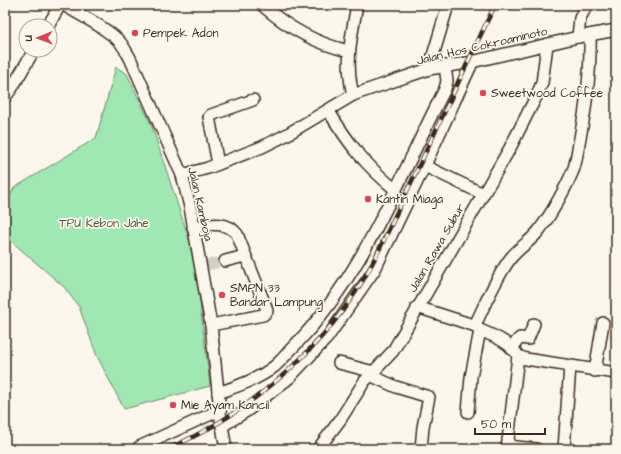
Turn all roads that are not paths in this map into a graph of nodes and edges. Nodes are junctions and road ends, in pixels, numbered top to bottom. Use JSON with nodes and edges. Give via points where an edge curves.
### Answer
{"nodes":[{"id":1,"x":60,"y":5,"type":"edge"},
{"id":2,"x":64,"y":5,"type":"edge"},
{"id":3,"x":262,"y":5,"type":"edge"},
{"id":4,"x":357,"y":5,"type":"edge"},
{"id":5,"x":448,"y":5,"type":"edge"},
{"id":6,"x":587,"y":5,"type":"edge"},
{"id":7,"x":53,"y":18,"type":"edge"},
{"id":8,"x":616,"y":30,"type":"edge"},
{"id":9,"x":590,"y":35,"type":"junction"},
{"id":10,"x":578,"y":37,"type":"junction"},
{"id":11,"x":547,"y":45,"type":"junction"},
{"id":12,"x":349,"y":51,"type":"junction"},
{"id":13,"x":29,"y":58,"type":"edge"},
{"id":14,"x":473,"y":61,"type":"junction"},
{"id":15,"x":445,"y":66,"type":"junction"},
{"id":16,"x":429,"y":69,"type":"junction"},
{"id":17,"x":353,"y":95,"type":"junction"},
{"id":18,"x":5,"y":97,"type":"edge"},
{"id":19,"x":253,"y":100,"type":"dead end"},
{"id":20,"x":328,"y":110,"type":"junction"},
{"id":21,"x":218,"y":164,"type":"junction"},
{"id":22,"x":430,"y":168,"type":"dead end"},
{"id":23,"x":182,"y":175,"type":"junction"},
{"id":24,"x":396,"y":190,"type":"junction"},
{"id":25,"x":483,"y":194,"type":"junction"},
{"id":26,"x":193,"y":227,"type":"junction"},
{"id":27,"x":245,"y":256,"type":"junction"},
{"id":28,"x":225,"y":261,"type":"tunnel mouth"},
{"id":29,"x":417,"y":307,"type":"junction"},
{"id":30,"x":604,"y":323,"type":"dead end"},
{"id":31,"x":534,"y":324,"type":"dead end"},
{"id":32,"x":211,"y":325,"type":"junction"},
{"id":33,"x":478,"y":328,"type":"junction"},
{"id":34,"x":515,"y":352,"type":"junction"},
{"id":35,"x":339,"y":363,"type":"dead end"},
{"id":36,"x":570,"y":366,"type":"junction"},
{"id":37,"x":595,"y":371,"type":"junction"},
{"id":38,"x":372,"y":373,"type":"junction"},
{"id":39,"x":616,"y":373,"type":"edge"},
{"id":40,"x":218,"y":393,"type":"junction"},
{"id":41,"x":220,"y":410,"type":"junction"},
{"id":42,"x":468,"y":412,"type":"dead end"},
{"id":43,"x":222,"y":426,"type":"junction"},
{"id":44,"x":139,"y":447,"type":"dead end"},
{"id":45,"x":507,"y":447,"type":"edge"},
{"id":46,"x":226,"y":449,"type":"edge"},
{"id":47,"x":318,"y":449,"type":"edge"},
{"id":48,"x":421,"y":449,"type":"edge"},
{"id":49,"x":536,"y":449,"type":"edge"},
{"id":50,"x":564,"y":449,"type":"edge"}],
"edges":[{"from":1,"to":7,"type":"street"},
{"from":2,"to":23,"type":"street","name":"Jalan Kamboja","via":[[107,32],[122,46],[130,58]]},
{"from":3,"to":12,"type":"street","via":[[305,36],[334,48]]},
{"from":4,"to":12,"type":"street"},
{"from":5,"to":16,"type":"street"},
{"from":6,"to":10,"type":"street","via":[[580,18]]},
{"from":8,"to":9,"type":"street","name":"Jalan Hos Cokroaminoto"},
{"from":9,"to":10,"type":"street","name":"Jalan Hos Cokroaminoto"},
{"from":9,"to":33,"type":"street","via":[[588,93],[574,167],[540,229],[509,260],[498,278]]},
{"from":10,"to":11,"type":"street","name":"Jalan Hos Cokroaminoto"},
{"from":11,"to":14,"type":"street","name":"Jalan Hos Cokroaminoto"},
{"from":11,"to":25,"type":"street","name":"Jalan Rawa Subur","via":[[542,83],[537,96]]},
{"from":12,"to":17,"type":"street","via":[[349,78]]},
{"from":13,"to":18,"type":"street"},
{"from":14,"to":15,"type":"street","name":"Jalan Hos Cokroaminoto"},
{"from":14,"to":43,"type":"street","via":[[375,269],[327,338],[289,378],[248,410]]},
{"from":15,"to":16,"type":"street","name":"Jalan Hos Cokroaminoto"},
{"from":15,"to":24,"type":"street","via":[[445,89]]},
{"from":16,"to":17,"type":"street","name":"Jalan Hos Cokroaminoto"},
{"from":17,"to":20,"type":"street","name":"Jalan Hos Cokroaminoto"},
{"from":19,"to":21,"type":"street","via":[[209,117]]},
{"from":20,"to":21,"type":"street","name":"Jalan Hos Cokroaminoto","via":[[262,147]]},
{"from":20,"to":24,"type":"street","via":[[350,145]]},
{"from":21,"to":23,"type":"street","name":"Jalan Hos Cokroaminoto"},
{"from":22,"to":25,"type":"street"},
{"from":23,"to":26,"type":"street","name":"Jalan Kamboja"},
{"from":24,"to":40,"type":"street","via":[[340,291],[311,329],[275,366],[248,383]]},
{"from":25,"to":29,"type":"street","name":"Jalan Rawa Subur"},
{"from":26,"to":27,"type":"street","via":[[219,224],[233,229]]},
{"from":26,"to":32,"type":"street","name":"Jalan Kamboja","via":[[204,265]]},
{"from":27,"to":28,"type":"street"},
{"from":27,"to":32,"type":"street","via":[[266,307],[265,314]]},
{"from":29,"to":33,"type":"street"},
{"from":29,"to":38,"type":"street","name":"Jalan Rawa Subur","via":[[392,351]]},
{"from":30,"to":37,"type":"street"},
{"from":31,"to":34,"type":"street","via":[[528,339],[520,338],[516,341]]},
{"from":32,"to":40,"type":"street","name":"Jalan Kamboja"},
{"from":33,"to":34,"type":"street","via":[[508,344]]},
{"from":33,"to":42,"type":"street"},
{"from":34,"to":36,"type":"street","via":[[526,359]]},
{"from":34,"to":45,"type":"street"},
{"from":35,"to":38,"type":"street"},
{"from":36,"to":37,"type":"street"},
{"from":36,"to":50,"type":"street"},
{"from":37,"to":39,"type":"street"},
{"from":38,"to":47,"type":"street","name":"Jalan Rawa Subur"},
{"from":38,"to":48,"type":"street","via":[[396,387],[428,397]]},
{"from":40,"to":41,"type":"street","name":"Jalan Kamboja"},
{"from":41,"to":43,"type":"street","name":"Jalan Kamboja"},
{"from":41,"to":44,"type":"street"},
{"from":43,"to":46,"type":"street","name":"Jalan Kamboja"},
{"from":45,"to":49,"type":"street"}]}
